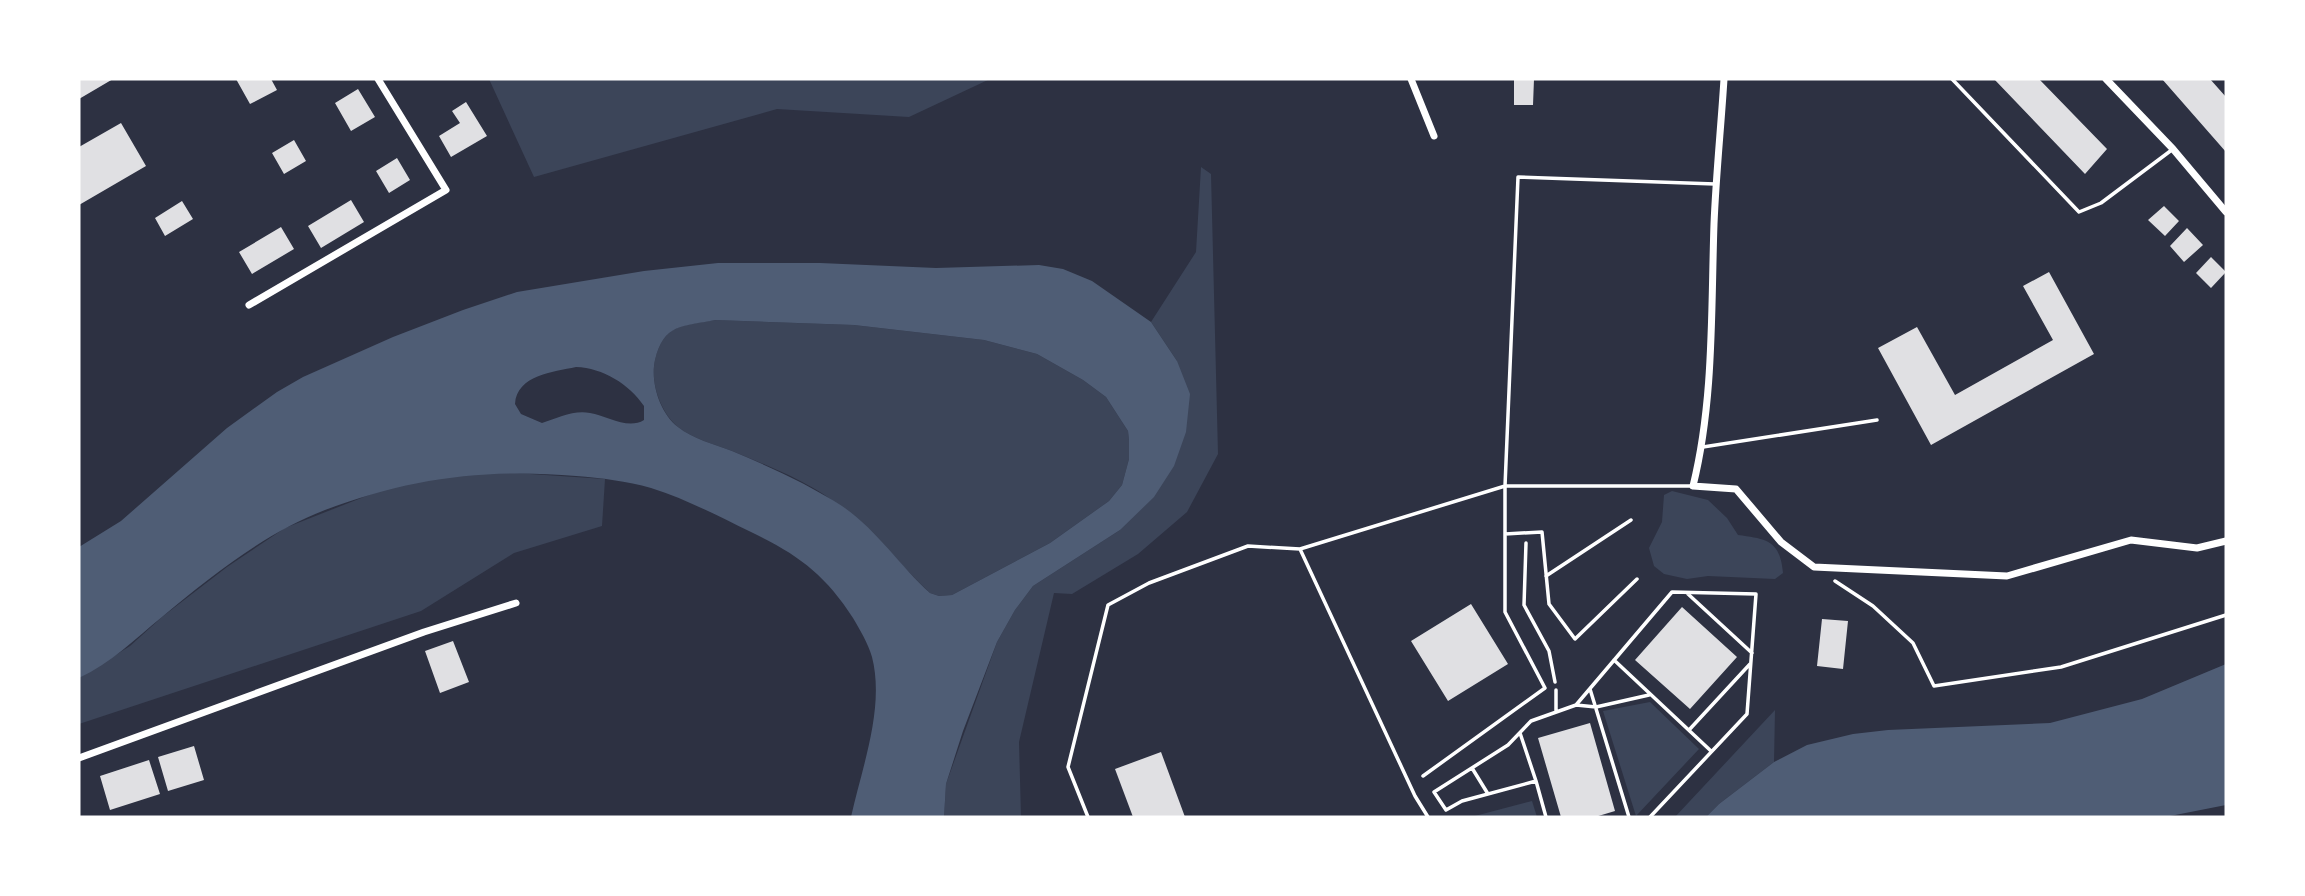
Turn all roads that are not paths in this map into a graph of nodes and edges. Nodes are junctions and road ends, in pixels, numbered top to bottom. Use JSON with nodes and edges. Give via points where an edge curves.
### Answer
{"nodes":[{"id":1,"x":378,"y":79,"type":"edge"},
{"id":2,"x":1411,"y":79,"type":"edge"},
{"id":3,"x":1724,"y":79,"type":"edge"},
{"id":4,"x":1951,"y":79,"type":"edge"},
{"id":5,"x":2106,"y":79,"type":"edge"},
{"id":6,"x":1434,"y":136,"type":"dead end"},
{"id":7,"x":2173,"y":149,"type":"junction"},
{"id":8,"x":1717,"y":184,"type":"junction"},
{"id":9,"x":2226,"y":212,"type":"edge"},
{"id":10,"x":249,"y":305,"type":"dead end"},
{"id":11,"x":1877,"y":421,"type":"dead end"},
{"id":12,"x":1703,"y":447,"type":"junction"},
{"id":13,"x":1505,"y":486,"type":"junction"},
{"id":14,"x":1693,"y":486,"type":"junction"},
{"id":15,"x":1631,"y":520,"type":"dead end"},
{"id":16,"x":1505,"y":534,"type":"junction"},
{"id":17,"x":2226,"y":541,"type":"edge"},
{"id":18,"x":1300,"y":549,"type":"junction"},
{"id":19,"x":1546,"y":576,"type":"junction"},
{"id":20,"x":1637,"y":579,"type":"dead end"},
{"id":21,"x":516,"y":603,"type":"dead end"},
{"id":22,"x":79,"y":758,"type":"edge"},
{"id":23,"x":1423,"y":776,"type":"dead end"},
{"id":24,"x":1088,"y":817,"type":"edge"},
{"id":25,"x":1429,"y":817,"type":"edge"}],
"edges":[{"from":1,"to":10,"type":"street","via":[[446,190]]},
{"from":2,"to":6,"type":"street"},
{"from":3,"to":8,"type":"street"},
{"from":4,"to":7,"type":"lane","via":[[2079,212],[2101,203]]},
{"from":5,"to":7,"type":"street"},
{"from":7,"to":9,"type":"street"},
{"from":8,"to":12,"type":"street"},
{"from":8,"to":13,"type":"lane","via":[[1518,177]]},
{"from":11,"to":12,"type":"lane"},
{"from":12,"to":14,"type":"street"},
{"from":13,"to":14,"type":"lane"},
{"from":13,"to":16,"type":"lane"},
{"from":13,"to":18,"type":"lane"},
{"from":14,"to":17,"type":"street","via":[[1736,489],[1781,542],[1814,567],[2007,576],[2132,540],[2197,548]]},
{"from":15,"to":19,"type":"lane"},
{"from":16,"to":19,"type":"lane","via":[[1542,532]]},
{"from":16,"to":23,"type":"lane","via":[[1505,612],[1545,688]]},
{"from":18,"to":24,"type":"lane","via":[[1248,546],[1149,583],[1108,605],[1068,767]]},
{"from":18,"to":25,"type":"lane","via":[[1415,796]]},
{"from":19,"to":20,"type":"lane","via":[[1549,604],[1575,639]]},
{"from":21,"to":22,"type":"street"}]}
